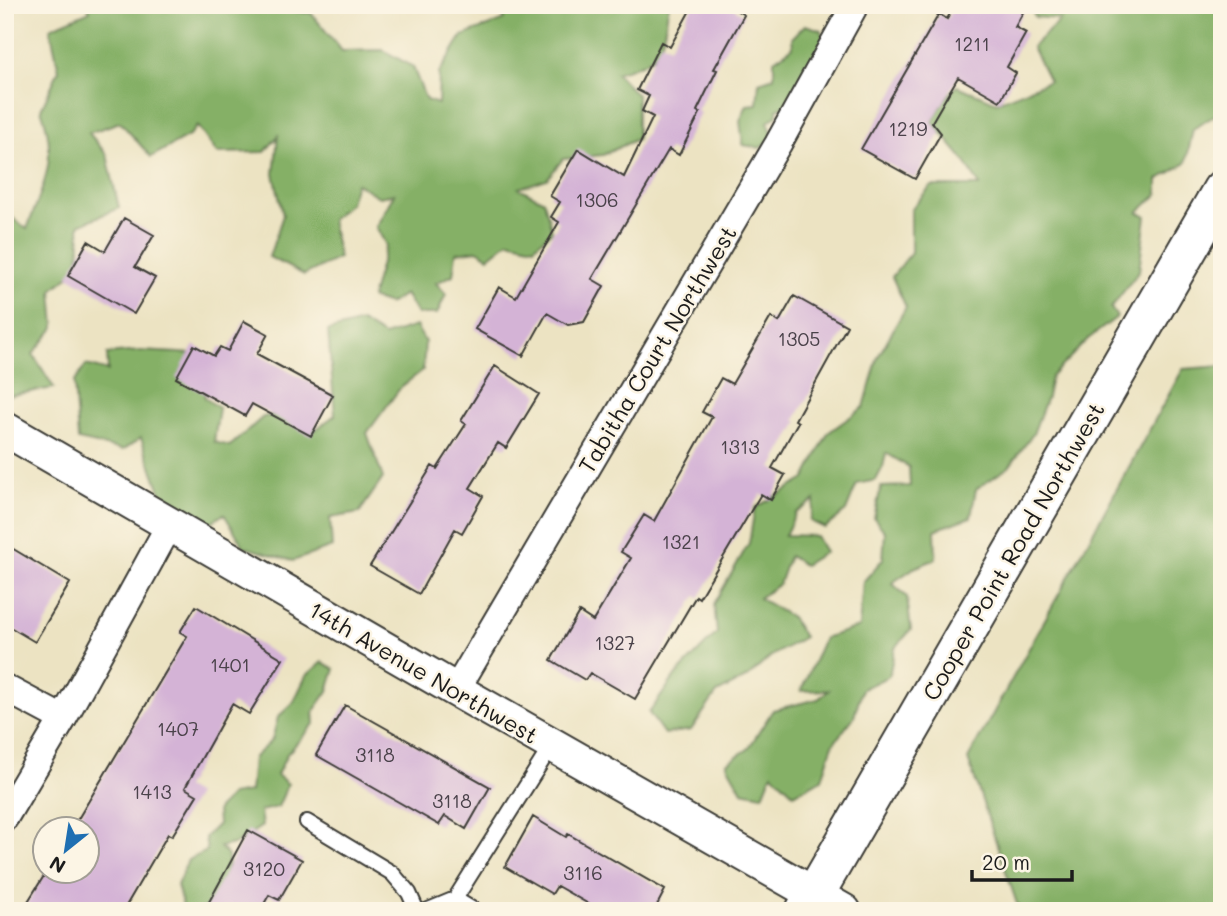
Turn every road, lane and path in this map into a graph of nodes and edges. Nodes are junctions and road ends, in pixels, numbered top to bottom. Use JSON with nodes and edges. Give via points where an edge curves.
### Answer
{"nodes":[{"id":1,"x":855,"y":5,"type":"edge"},
{"id":2,"x":1222,"y":190,"type":"edge"},
{"id":3,"x":5,"y":429,"type":"edge"},
{"id":4,"x":169,"y":526,"type":"junction"},
{"id":5,"x":5,"y":688,"type":"edge"},
{"id":6,"x":456,"y":691,"type":"junction"},
{"id":7,"x":63,"y":719,"type":"junction"},
{"id":8,"x":552,"y":745,"type":"junction"},
{"id":9,"x":5,"y":817,"type":"edge"},
{"id":10,"x":307,"y":822,"type":"dead end"},
{"id":11,"x":455,"y":899,"type":"junction"},
{"id":12,"x":822,"y":905,"type":"edge"},
{"id":13,"x":417,"y":911,"type":"edge"},
{"id":14,"x":426,"y":911,"type":"edge"},
{"id":15,"x":474,"y":911,"type":"edge"}],
"edges":[{"from":1,"to":6,"type":"street","name":"Tabitha Court Northwest"},
{"from":2,"to":12,"type":"main road","name":"Cooper Point Road Northwest"},
{"from":3,"to":4,"type":"street","name":"14th Avenue Northwest"},
{"from":4,"to":6,"type":"street","name":"14th Avenue Northwest"},
{"from":4,"to":7,"type":"street"},
{"from":5,"to":7,"type":"street"},
{"from":6,"to":8,"type":"street","name":"14th Avenue Northwest"},
{"from":7,"to":9,"type":"street"},
{"from":8,"to":11,"type":"lane"},
{"from":8,"to":12,"type":"street","name":"14th Avenue Northwest"},
{"from":10,"to":13,"type":"lane","via":[[392,873],[409,892]]},
{"from":11,"to":14,"type":"lane"},
{"from":11,"to":15,"type":"lane"}]}
